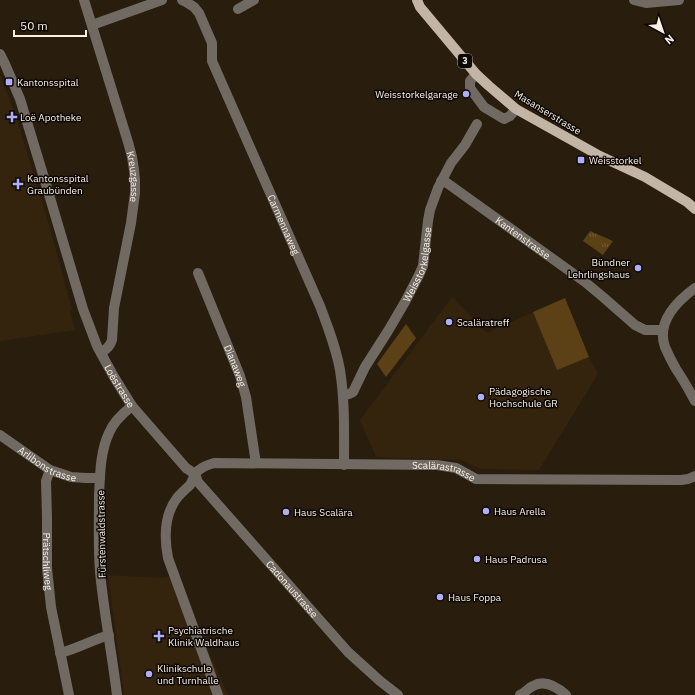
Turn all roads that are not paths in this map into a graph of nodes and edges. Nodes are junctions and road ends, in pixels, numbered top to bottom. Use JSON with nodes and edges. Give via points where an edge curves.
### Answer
{"nodes":[{"id":1,"x":84,"y":0,"type":"edge"},
{"id":2,"x":162,"y":0,"type":"edge"},
{"id":3,"x":182,"y":0,"type":"edge"},
{"id":4,"x":254,"y":0,"type":"edge"},
{"id":5,"x":417,"y":0,"type":"edge"},
{"id":6,"x":634,"y":0,"type":"edge"},
{"id":7,"x":679,"y":0,"type":"edge"},
{"id":8,"x":238,"y":9,"type":"dead end"},
{"id":9,"x":92,"y":25,"type":"junction"},
{"id":10,"x":0,"y":54,"type":"edge"},
{"id":11,"x":476,"y":74,"type":"junction"},
{"id":12,"x":516,"y":109,"type":"junction"},
{"id":13,"x":477,"y":124,"type":"dead end"},
{"id":14,"x":441,"y":181,"type":"junction"},
{"id":15,"x":695,"y":209,"type":"edge"},
{"id":16,"x":198,"y":273,"type":"dead end"},
{"id":17,"x":695,"y":288,"type":"edge"},
{"id":18,"x":663,"y":330,"type":"junction"},
{"id":19,"x":101,"y":353,"type":"junction"},
{"id":20,"x":343,"y":396,"type":"junction"},
{"id":21,"x":695,"y":401,"type":"edge"},
{"id":22,"x":132,"y":406,"type":"junction"},
{"id":23,"x":0,"y":434,"type":"edge"},
{"id":24,"x":256,"y":463,"type":"junction"},
{"id":25,"x":344,"y":465,"type":"junction"},
{"id":26,"x":50,"y":470,"type":"junction"},
{"id":27,"x":195,"y":474,"type":"junction"},
{"id":28,"x":695,"y":476,"type":"edge"},
{"id":29,"x":100,"y":478,"type":"junction"},
{"id":30,"x":109,"y":635,"type":"junction"},
{"id":31,"x":60,"y":653,"type":"junction"},
{"id":32,"x":69,"y":695,"type":"edge"},
{"id":33,"x":117,"y":695,"type":"edge"},
{"id":34,"x":218,"y":695,"type":"edge"},
{"id":35,"x":398,"y":695,"type":"edge"},
{"id":36,"x":520,"y":695,"type":"edge"},
{"id":37,"x":566,"y":695,"type":"edge"}],
"edges":[{"from":1,"to":9,"type":"street","name":"Kreuzgasse"},
{"from":2,"to":9,"type":"street"},
{"from":3,"to":20,"type":"street","name":"Carmennaweg","via":[[199,13],[212,43],[212,61],[320,306],[333,340]]},
{"from":4,"to":8,"type":"street"},
{"from":5,"to":11,"type":"main road","name":"Masanserstrasse","number":"3","via":[[420,7]]},
{"from":6,"to":7,"type":"street","via":[[646,3]]},
{"from":9,"to":19,"type":"street","name":"Kreuzgasse","via":[[132,157],[135,180],[131,223],[114,308],[112,340],[108,348]]},
{"from":10,"to":19,"type":"street","name":"Loëstrasse","via":[[20,99],[83,309]]},
{"from":11,"to":12,"type":"main road","name":"Masanserstrasse","number":"3"},
{"from":11,"to":12,"type":"street","via":[[470,81],[470,88],[484,107],[504,119]]},
{"from":12,"to":15,"type":"main road","name":"Masanserstrasse","number":"3","via":[[600,156],[662,186]]},
{"from":13,"to":14,"type":"street","name":"Weisstorkelgasse"},
{"from":14,"to":18,"type":"street","name":"Kantenstrasse","via":[[585,282],[635,325],[645,330]]},
{"from":14,"to":20,"type":"street","name":"Weisstorkelgasse","via":[[430,210],[419,275],[353,392]]},
{"from":16,"to":24,"type":"street","name":"Dianaweg","via":[[240,376],[246,397]]},
{"from":17,"to":18,"type":"street","via":[[672,309]]},
{"from":18,"to":21,"type":"street","via":[[664,346]]},
{"from":19,"to":22,"type":"street","name":"Loëstrasse"},
{"from":20,"to":25,"type":"street","name":"Carmennaweg"},
{"from":22,"to":27,"type":"street","name":"Loëstrasse","via":[[186,468]]},
{"from":22,"to":29,"type":"street","name":"Fürstenwaldstrasse","via":[[119,418],[108,434]]},
{"from":23,"to":26,"type":"street","name":"Arlibonstrasse"},
{"from":24,"to":25,"type":"street","name":"Scalärastrasse"},
{"from":24,"to":27,"type":"street","name":"Scalärastrasse","via":[[214,463]]},
{"from":25,"to":28,"type":"street","name":"Scalärastrasse","via":[[437,466],[456,468],[476,478],[681,480]]},
{"from":26,"to":29,"type":"street","name":"Arlibonstrasse","via":[[71,477]]},
{"from":26,"to":31,"type":"street","name":"Prätschliweg","via":[[46,481],[47,568]]},
{"from":27,"to":34,"type":"street","via":[[192,483],[176,499],[169,511],[165,530],[166,545],[168,558]]},
{"from":27,"to":35,"type":"street","name":"Cadonaustrasse","via":[[198,482],[348,652]]},
{"from":29,"to":30,"type":"street","name":"Fürstenwaldstrasse","via":[[100,571]]},
{"from":30,"to":31,"type":"street"},
{"from":30,"to":33,"type":"street","name":"Fürstenwaldstrasse"},
{"from":31,"to":32,"type":"street","name":"Prätschliweg"},
{"from":36,"to":37,"type":"street","via":[[540,684],[558,687]]}]}
